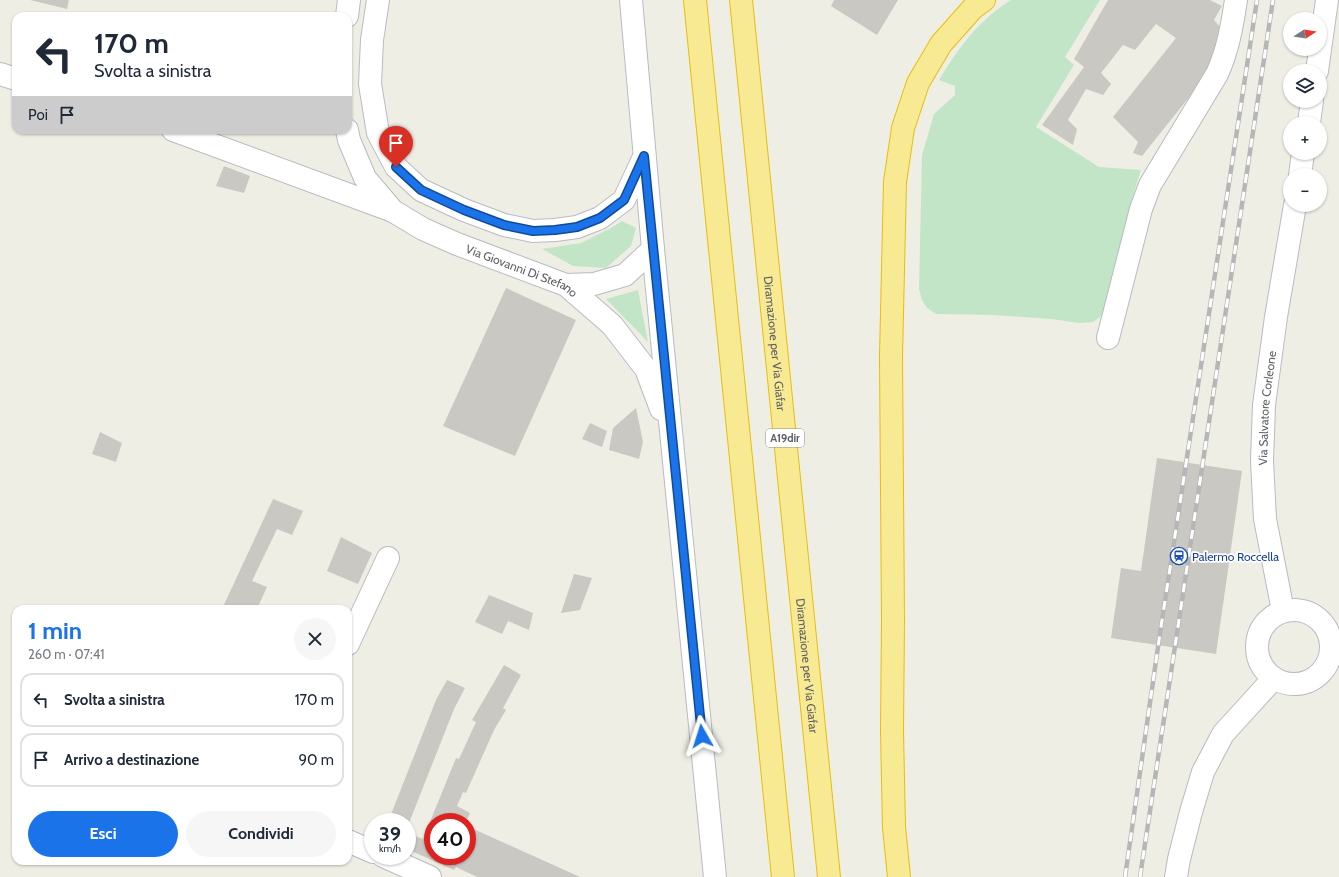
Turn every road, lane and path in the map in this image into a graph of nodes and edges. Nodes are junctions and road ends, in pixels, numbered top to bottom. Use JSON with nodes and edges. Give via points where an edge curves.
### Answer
{"nodes":[{"id":1,"x":349,"y":0,"type":"edge"},
{"id":2,"x":378,"y":0,"type":"edge"},
{"id":3,"x":631,"y":0,"type":"edge"},
{"id":4,"x":695,"y":0,"type":"edge"},
{"id":5,"x":741,"y":0,"type":"edge"},
{"id":6,"x":984,"y":0,"type":"edge"},
{"id":7,"x":1236,"y":0,"type":"edge"},
{"id":8,"x":1327,"y":0,"type":"edge"},
{"id":9,"x":1331,"y":0,"type":"edge"},
{"id":10,"x":1339,"y":3,"type":"edge"},
{"id":11,"x":348,"y":12,"type":"edge"},
{"id":12,"x":1318,"y":64,"type":"edge"},
{"id":13,"x":0,"y":74,"type":"edge"},
{"id":14,"x":12,"y":78,"type":"edge"},
{"id":15,"x":184,"y":134,"type":"edge"},
{"id":16,"x":348,"y":134,"type":"edge"},
{"id":17,"x":644,"y":156,"type":"junction"},
{"id":18,"x":393,"y":211,"type":"junction"},
{"id":19,"x":1294,"y":212,"type":"edge"},
{"id":20,"x":653,"y":249,"type":"junction"},
{"id":21,"x":566,"y":285,"type":"junction"},
{"id":22,"x":1108,"y":338,"type":"dead end"},
{"id":23,"x":672,"y":439,"type":"junction"},
{"id":24,"x":388,"y":558,"type":"dead end"},
{"id":25,"x":1282,"y":611,"type":"junction"},
{"id":26,"x":352,"y":635,"type":"edge"},
{"id":27,"x":1335,"y":656,"type":"edge"},
{"id":28,"x":1274,"y":678,"type":"junction"},
{"id":29,"x":352,"y":843,"type":"edge"},
{"id":30,"x":364,"y":848,"type":"edge"},
{"id":31,"x":403,"y":865,"type":"edge"},
{"id":32,"x":430,"y":877,"type":"edge"},
{"id":33,"x":716,"y":877,"type":"edge"},
{"id":34,"x":783,"y":877,"type":"edge"},
{"id":35,"x":829,"y":877,"type":"edge"},
{"id":36,"x":899,"y":877,"type":"edge"},
{"id":37,"x":1176,"y":877,"type":"edge"}],
"edges":[{"from":1,"to":11,"type":"street"},
{"from":2,"to":17,"type":"street","via":[[372,40],[370,84],[378,133],[396,167],[421,190],[504,225],[533,231],[577,227],[600,218],[624,200]]},
{"from":3,"to":17,"type":"street"},
{"from":4,"to":34,"type":"highway"},
{"from":5,"to":35,"type":"highway","name":"Diramazione per Via Giafar","number":"A19dir"},
{"from":6,"to":36,"type":"highway","via":[[973,8],[941,44],[918,83],[903,128],[895,182],[891,357],[892,731],[894,827]]},
{"from":7,"to":22,"type":"street","via":[[1224,59],[1150,185],[1141,209]]},
{"from":8,"to":12,"type":"street"},
{"from":9,"to":10,"type":"street"},
{"from":13,"to":14,"type":"street"},
{"from":15,"to":18,"type":"street"},
{"from":16,"to":18,"type":"street","name":"Via Giovanni Di Stefano","via":[[365,178]]},
{"from":17,"to":20,"type":"street"},
{"from":18,"to":21,"type":"street","name":"Via Giovanni Di Stefano","via":[[423,229],[457,244]]},
{"from":19,"to":25,"type":"street","name":"Via Salvatore Corleone","via":[[1264,405],[1262,453],[1265,519]]},
{"from":20,"to":21,"type":"street","via":[[625,275],[594,284]]},
{"from":20,"to":23,"type":"street"},
{"from":21,"to":23,"type":"street","name":"Via Giovanni Di Stefano","via":[[612,325],[646,369]]},
{"from":23,"to":33,"type":"street"},
{"from":24,"to":26,"type":"street"},
{"from":25,"to":27,"type":"street","via":[[1305,611],[1324,623]]},
{"from":25,"to":28,"type":"street","via":[[1272,616],[1264,625],[1257,648],[1259,660]]},
{"from":27,"to":28,"type":"street","via":[[1308,682],[1285,683]]},
{"from":28,"to":37,"type":"street","via":[[1223,734],[1203,772]]},
{"from":29,"to":30,"type":"street"},
{"from":31,"to":32,"type":"street"}]}
